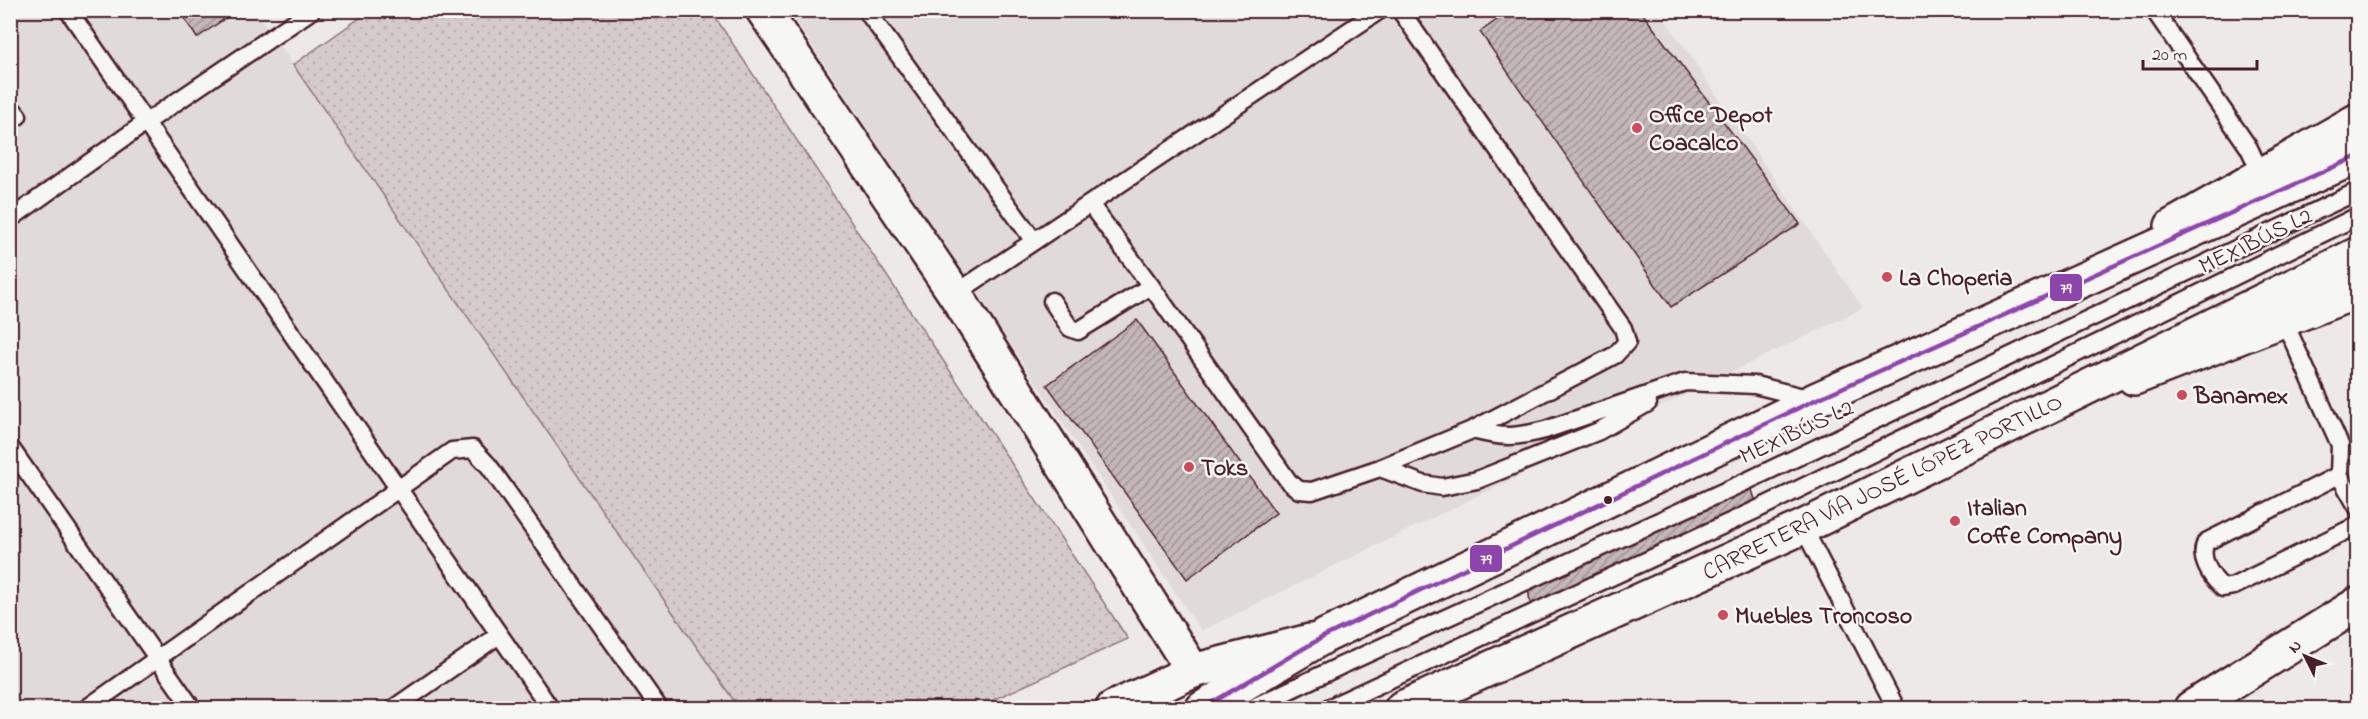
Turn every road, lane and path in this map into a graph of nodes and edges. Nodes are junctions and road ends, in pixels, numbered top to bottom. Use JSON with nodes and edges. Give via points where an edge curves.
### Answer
{"nodes":[{"id":1,"x":68,"y":10,"type":"edge"},
{"id":2,"x":312,"y":10,"type":"edge"},
{"id":3,"x":763,"y":10,"type":"edge"},
{"id":4,"x":866,"y":10,"type":"edge"},
{"id":5,"x":1380,"y":10,"type":"edge"},
{"id":6,"x":1400,"y":10,"type":"edge"},
{"id":7,"x":2154,"y":10,"type":"edge"},
{"id":8,"x":2358,"y":120,"type":"edge"},
{"id":9,"x":145,"y":123,"type":"junction"},
{"id":10,"x":2358,"y":156,"type":"edge"},
{"id":11,"x":2262,"y":176,"type":"junction"},
{"id":12,"x":2358,"y":191,"type":"edge"},
{"id":13,"x":1090,"y":204,"type":"junction"},
{"id":14,"x":2358,"y":216,"type":"edge"},
{"id":15,"x":10,"y":219,"type":"edge"},
{"id":16,"x":1034,"y":241,"type":"junction"},
{"id":17,"x":2358,"y":254,"type":"edge"},
{"id":18,"x":1151,"y":286,"type":"junction"},
{"id":19,"x":2358,"y":291,"type":"edge"},
{"id":20,"x":955,"y":294,"type":"junction"},
{"id":21,"x":2048,"y":294,"type":"junction"},
{"id":22,"x":1052,"y":301,"type":"dead end"},
{"id":23,"x":2284,"y":321,"type":"junction"},
{"id":24,"x":1685,"y":381,"type":"junction"},
{"id":25,"x":1815,"y":400,"type":"junction"},
{"id":26,"x":2018,"y":423,"type":"junction"},
{"id":27,"x":1472,"y":430,"type":"junction"},
{"id":28,"x":10,"y":447,"type":"edge"},
{"id":29,"x":1380,"y":468,"type":"junction"},
{"id":30,"x":2339,"y":475,"type":"junction"},
{"id":31,"x":398,"y":488,"type":"junction"},
{"id":32,"x":2358,"y":508,"type":"edge"},
{"id":33,"x":2358,"y":524,"type":"edge"},
{"id":34,"x":1803,"y":527,"type":"junction"},
{"id":35,"x":2357,"y":605,"type":"edge"},
{"id":36,"x":499,"y":634,"type":"junction"},
{"id":37,"x":1323,"y":637,"type":"junction"},
{"id":38,"x":157,"y":658,"type":"junction"},
{"id":39,"x":1193,"y":670,"type":"junction"},
{"id":40,"x":87,"y":708,"type":"edge"},
{"id":41,"x":192,"y":708,"type":"edge"},
{"id":42,"x":394,"y":708,"type":"edge"},
{"id":43,"x":550,"y":708,"type":"edge"},
{"id":44,"x":659,"y":708,"type":"edge"},
{"id":45,"x":1113,"y":708,"type":"edge"},
{"id":46,"x":1203,"y":708,"type":"edge"},
{"id":47,"x":1252,"y":708,"type":"edge"},
{"id":48,"x":1328,"y":708,"type":"edge"},
{"id":49,"x":1402,"y":708,"type":"edge"},
{"id":50,"x":1896,"y":708,"type":"edge"},
{"id":51,"x":2191,"y":708,"type":"edge"}],
"edges":[{"from":1,"to":9,"type":"lane"},
{"from":2,"to":9,"type":"lane"},
{"from":3,"to":20,"type":"main road"},
{"from":4,"to":16,"type":"lane"},
{"from":5,"to":13,"type":"lane"},
{"from":6,"to":27,"type":"lane","via":[[1623,328],[1627,342],[1615,355]]},
{"from":7,"to":11,"type":"lane","via":[[2249,148]]},
{"from":8,"to":11,"type":"main road"},
{"from":9,"to":15,"type":"lane"},
{"from":9,"to":31,"type":"lane"},
{"from":10,"to":21,"type":"main road"},
{"from":11,"to":21,"type":"main road"},
{"from":12,"to":47,"type":"lane","name":"MEXIBÚS L2","via":[[1749,480]]},
{"from":13,"to":16,"type":"lane"},
{"from":13,"to":18,"type":"lane"},
{"from":14,"to":48,"type":"lane","name":"MEXIBÚS L2","via":[[1758,509]]},
{"from":16,"to":20,"type":"lane"},
{"from":17,"to":26,"type":"main road","name":"CARRETERA VÍA JOSÉ LÓPEZ PORTILLO"},
{"from":18,"to":22,"type":"lane","via":[[1078,332],[1070,328]]},
{"from":18,"to":29,"type":"lane","via":[[1289,482],[1299,490],[1312,491]]},
{"from":19,"to":23,"type":"main road"},
{"from":20,"to":39,"type":"main road"},
{"from":21,"to":25,"type":"main road"},
{"from":23,"to":26,"type":"main road"},
{"from":23,"to":30,"type":"lane","via":[[2340,446]]},
{"from":24,"to":25,"type":"lane","via":[[1755,385]]},
{"from":24,"to":27,"type":"lane","via":[[1545,430],[1501,437]]},
{"from":24,"to":29,"type":"lane","via":[[1599,431],[1477,480],[1442,487]]},
{"from":25,"to":37,"type":"main road"},
{"from":26,"to":34,"type":"main road","name":"CARRETERA VÍA JOSÉ LÓPEZ PORTILLO"},
{"from":27,"to":29,"type":"lane"},
{"from":28,"to":38,"type":"lane"},
{"from":30,"to":32,"type":"lane"},
{"from":30,"to":33,"type":"lane","via":[[2206,542],[2204,559],[2214,581],[2223,588]]},
{"from":31,"to":36,"type":"lane"},
{"from":31,"to":38,"type":"lane"},
{"from":31,"to":44,"type":"lane","via":[[452,450],[472,449],[489,466]]},
{"from":34,"to":49,"type":"main road","name":"CARRETERA VÍA JOSÉ LÓPEZ PORTILLO"},
{"from":34,"to":50,"type":"lane"},
{"from":35,"to":51,"type":"main road"},
{"from":36,"to":42,"type":"lane"},
{"from":36,"to":43,"type":"lane"},
{"from":37,"to":39,"type":"main road"},
{"from":37,"to":46,"type":"main road"},
{"from":38,"to":40,"type":"lane"},
{"from":38,"to":41,"type":"lane"},
{"from":39,"to":45,"type":"main road"}]}
